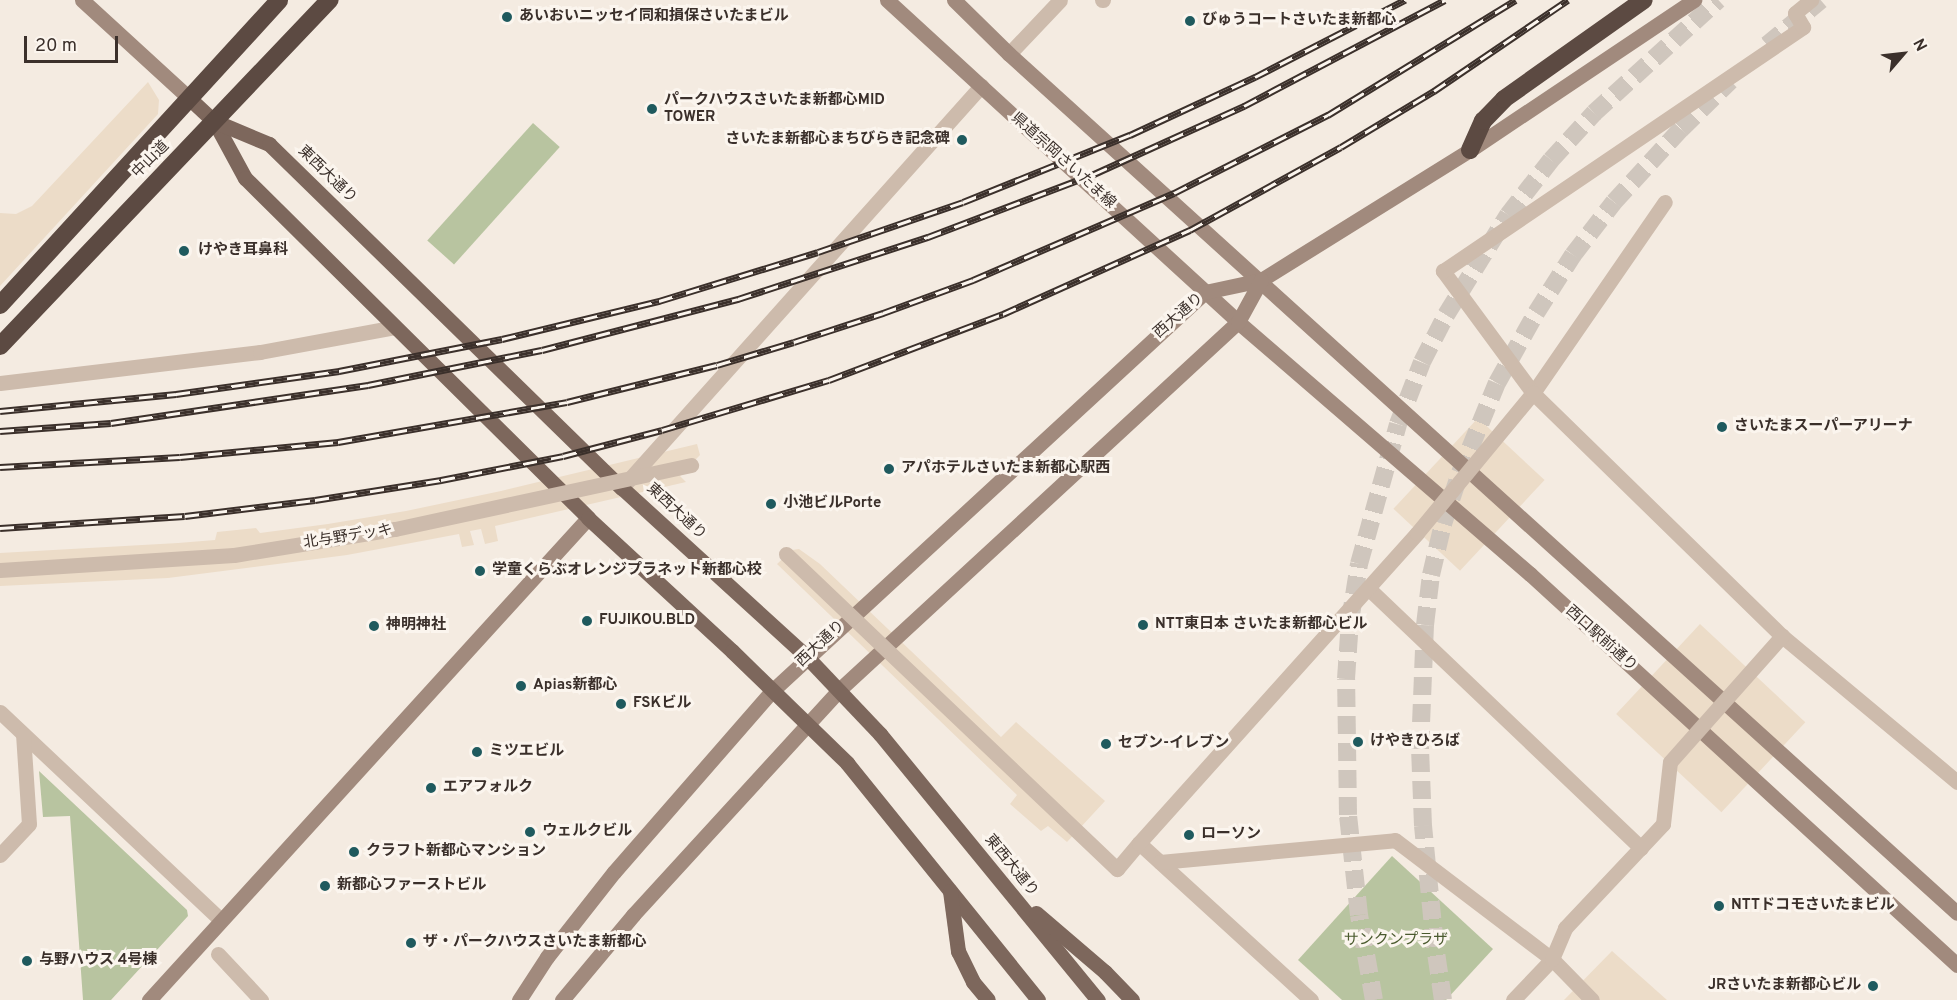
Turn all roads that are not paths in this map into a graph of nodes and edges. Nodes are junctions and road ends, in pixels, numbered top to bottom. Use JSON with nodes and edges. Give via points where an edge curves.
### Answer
{"nodes":[{"id":1,"x":82,"y":0,"type":"edge"},
{"id":2,"x":279,"y":0,"type":"edge"},
{"id":3,"x":330,"y":0,"type":"edge"},
{"id":4,"x":887,"y":0,"type":"edge"},
{"id":5,"x":954,"y":0,"type":"edge"},
{"id":6,"x":1060,"y":0,"type":"edge"},
{"id":7,"x":1644,"y":0,"type":"edge"},
{"id":8,"x":1694,"y":0,"type":"edge"},
{"id":9,"x":1811,"y":0,"type":"edge"},
{"id":10,"x":1010,"y":54,"type":"junction"},
{"id":11,"x":981,"y":86,"type":"junction"},
{"id":12,"x":190,"y":99,"type":"junction"},
{"id":13,"x":214,"y":121,"type":"junction"},
{"id":14,"x":1470,"y":150,"type":"junction"},
{"id":15,"x":1665,"y":202,"type":"dead end"},
{"id":16,"x":1260,"y":280,"type":"junction"},
{"id":17,"x":1205,"y":292,"type":"junction"},
{"id":18,"x":0,"y":305,"type":"edge"},
{"id":19,"x":1238,"y":322,"type":"junction"},
{"id":20,"x":395,"y":327,"type":"junction"},
{"id":21,"x":0,"y":346,"type":"edge"},
{"id":22,"x":0,"y":383,"type":"edge"},
{"id":23,"x":1533,"y":393,"type":"junction"},
{"id":24,"x":691,"y":465,"type":"dead end"},
{"id":25,"x":622,"y":488,"type":"junction"},
{"id":26,"x":588,"y":518,"type":"junction"},
{"id":27,"x":786,"y":554,"type":"dead end"},
{"id":28,"x":0,"y":570,"type":"edge"},
{"id":29,"x":1368,"y":588,"type":"junction"},
{"id":30,"x":1782,"y":636,"type":"junction"},
{"id":31,"x":806,"y":656,"type":"junction"},
{"id":32,"x":773,"y":690,"type":"junction"},
{"id":33,"x":839,"y":690,"type":"junction"},
{"id":34,"x":0,"y":712,"type":"edge"},
{"id":35,"x":808,"y":723,"type":"junction"},
{"id":36,"x":23,"y":734,"type":"junction"},
{"id":37,"x":1957,"y":782,"type":"edge"},
{"id":38,"x":1139,"y":843,"type":"junction"},
{"id":39,"x":1641,"y":848,"type":"junction"},
{"id":40,"x":0,"y":855,"type":"edge"},
{"id":41,"x":1160,"y":862,"type":"junction"},
{"id":42,"x":1008,"y":890,"type":"junction"},
{"id":43,"x":950,"y":891,"type":"junction"},
{"id":44,"x":1957,"y":913,"type":"edge"},
{"id":45,"x":221,"y":920,"type":"junction"},
{"id":46,"x":218,"y":954,"type":"dead end"},
{"id":47,"x":1552,"y":959,"type":"junction"},
{"id":48,"x":1957,"y":965,"type":"edge"},
{"id":49,"x":149,"y":1000,"type":"edge"},
{"id":50,"x":261,"y":1000,"type":"edge"},
{"id":51,"x":519,"y":1000,"type":"edge"},
{"id":52,"x":562,"y":1000,"type":"edge"},
{"id":53,"x":988,"y":1000,"type":"edge"},
{"id":54,"x":1038,"y":1000,"type":"edge"},
{"id":55,"x":1098,"y":1000,"type":"edge"},
{"id":56,"x":1132,"y":1000,"type":"edge"},
{"id":57,"x":1311,"y":1000,"type":"edge"},
{"id":58,"x":1513,"y":1000,"type":"edge"},
{"id":59,"x":1592,"y":1000,"type":"edge"}],
"edges":[{"from":1,"to":12,"type":"street"},
{"from":2,"to":12,"type":"highway","name":"中山道"},
{"from":3,"to":13,"type":"highway","name":"中山道"},
{"from":4,"to":11,"type":"street","name":"県道宗岡さいたま線"},
{"from":5,"to":10,"type":"street"},
{"from":6,"to":10,"type":"street"},
{"from":7,"to":14,"type":"highway","via":[[1504,99],[1483,121]]},
{"from":8,"to":14,"type":"street"},
{"from":9,"to":23,"type":"street","bridge":true,"via":[[1795,13],[1803,27],[1443,271]]},
{"from":10,"to":16,"type":"street"},
{"from":11,"to":17,"type":"street","name":"県道宗岡さいたま線"},
{"from":11,"to":25,"type":"street"},
{"from":12,"to":13,"type":"main road","name":"東西大通り"},
{"from":12,"to":18,"type":"highway","name":"中山道"},
{"from":13,"to":20,"type":"main road","name":"東西大通り","via":[[244,178]]},
{"from":13,"to":21,"type":"highway","name":"中山道"},
{"from":13,"to":25,"type":"main road","name":"東西大通り","via":[[269,144]]},
{"from":14,"to":16,"type":"street"},
{"from":15,"to":23,"type":"street"},
{"from":16,"to":17,"type":"street","name":"西大通り"},
{"from":16,"to":19,"type":"street"},
{"from":16,"to":44,"type":"street"},
{"from":17,"to":19,"type":"street","name":"県道宗岡さいたま線"},
{"from":17,"to":31,"type":"street","name":"西大通り"},
{"from":19,"to":33,"type":"street"},
{"from":19,"to":48,"type":"street","name":"西口駅前通り","via":[[1530,574]]},
{"from":20,"to":22,"type":"street","via":[[260,352]]},
{"from":20,"to":26,"type":"main road","name":"東西大通り"},
{"from":23,"to":29,"type":"street","bridge":true},
{"from":23,"to":30,"type":"street","bridge":true},
{"from":24,"to":28,"type":"street","name":"北与野デッキ","bridge":true,"via":[[395,529],[234,555]]},
{"from":25,"to":31,"type":"main road","name":"東西大通り"},
{"from":26,"to":32,"type":"main road","name":"東西大通り"},
{"from":26,"to":45,"type":"street"},
{"from":27,"to":38,"type":"street","bridge":true,"via":[[1117,869]]},
{"from":29,"to":38,"type":"street","bridge":true},
{"from":29,"to":39,"type":"street","bridge":true},
{"from":30,"to":37,"type":"street","bridge":true},
{"from":30,"to":39,"type":"street","bridge":true,"via":[[1670,762],[1663,824]]},
{"from":31,"to":32,"type":"street","name":"西大通り"},
{"from":31,"to":33,"type":"main road","name":"東西大通り"},
{"from":32,"to":35,"type":"main road","name":"東西大通り"},
{"from":32,"to":51,"type":"street","name":"西大通り","via":[[614,872],[547,957]]},
{"from":33,"to":35,"type":"street"},
{"from":33,"to":42,"type":"main road","name":"東西大通り"},
{"from":34,"to":36,"type":"street"},
{"from":35,"to":43,"type":"main road","name":"東西大通り","via":[[847,763]]},
{"from":35,"to":52,"type":"street","via":[[633,915]]},
{"from":36,"to":40,"type":"street","via":[[29,824]]},
{"from":36,"to":45,"type":"street"},
{"from":38,"to":41,"type":"street","bridge":true},
{"from":39,"to":47,"type":"street","bridge":true,"via":[[1565,928]]},
{"from":41,"to":47,"type":"street","bridge":true,"via":[[1395,840]]},
{"from":41,"to":57,"type":"street","bridge":true},
{"from":42,"to":55,"type":"main road","name":"東西大通り"},
{"from":42,"to":56,"type":"main road","via":[[1105,972]]},
{"from":43,"to":53,"type":"main road","via":[[958,951],[973,982]]},
{"from":43,"to":54,"type":"main road","name":"東西大通り"},
{"from":45,"to":49,"type":"street"},
{"from":46,"to":50,"type":"street"},
{"from":47,"to":58,"type":"street"},
{"from":47,"to":59,"type":"street"}]}
